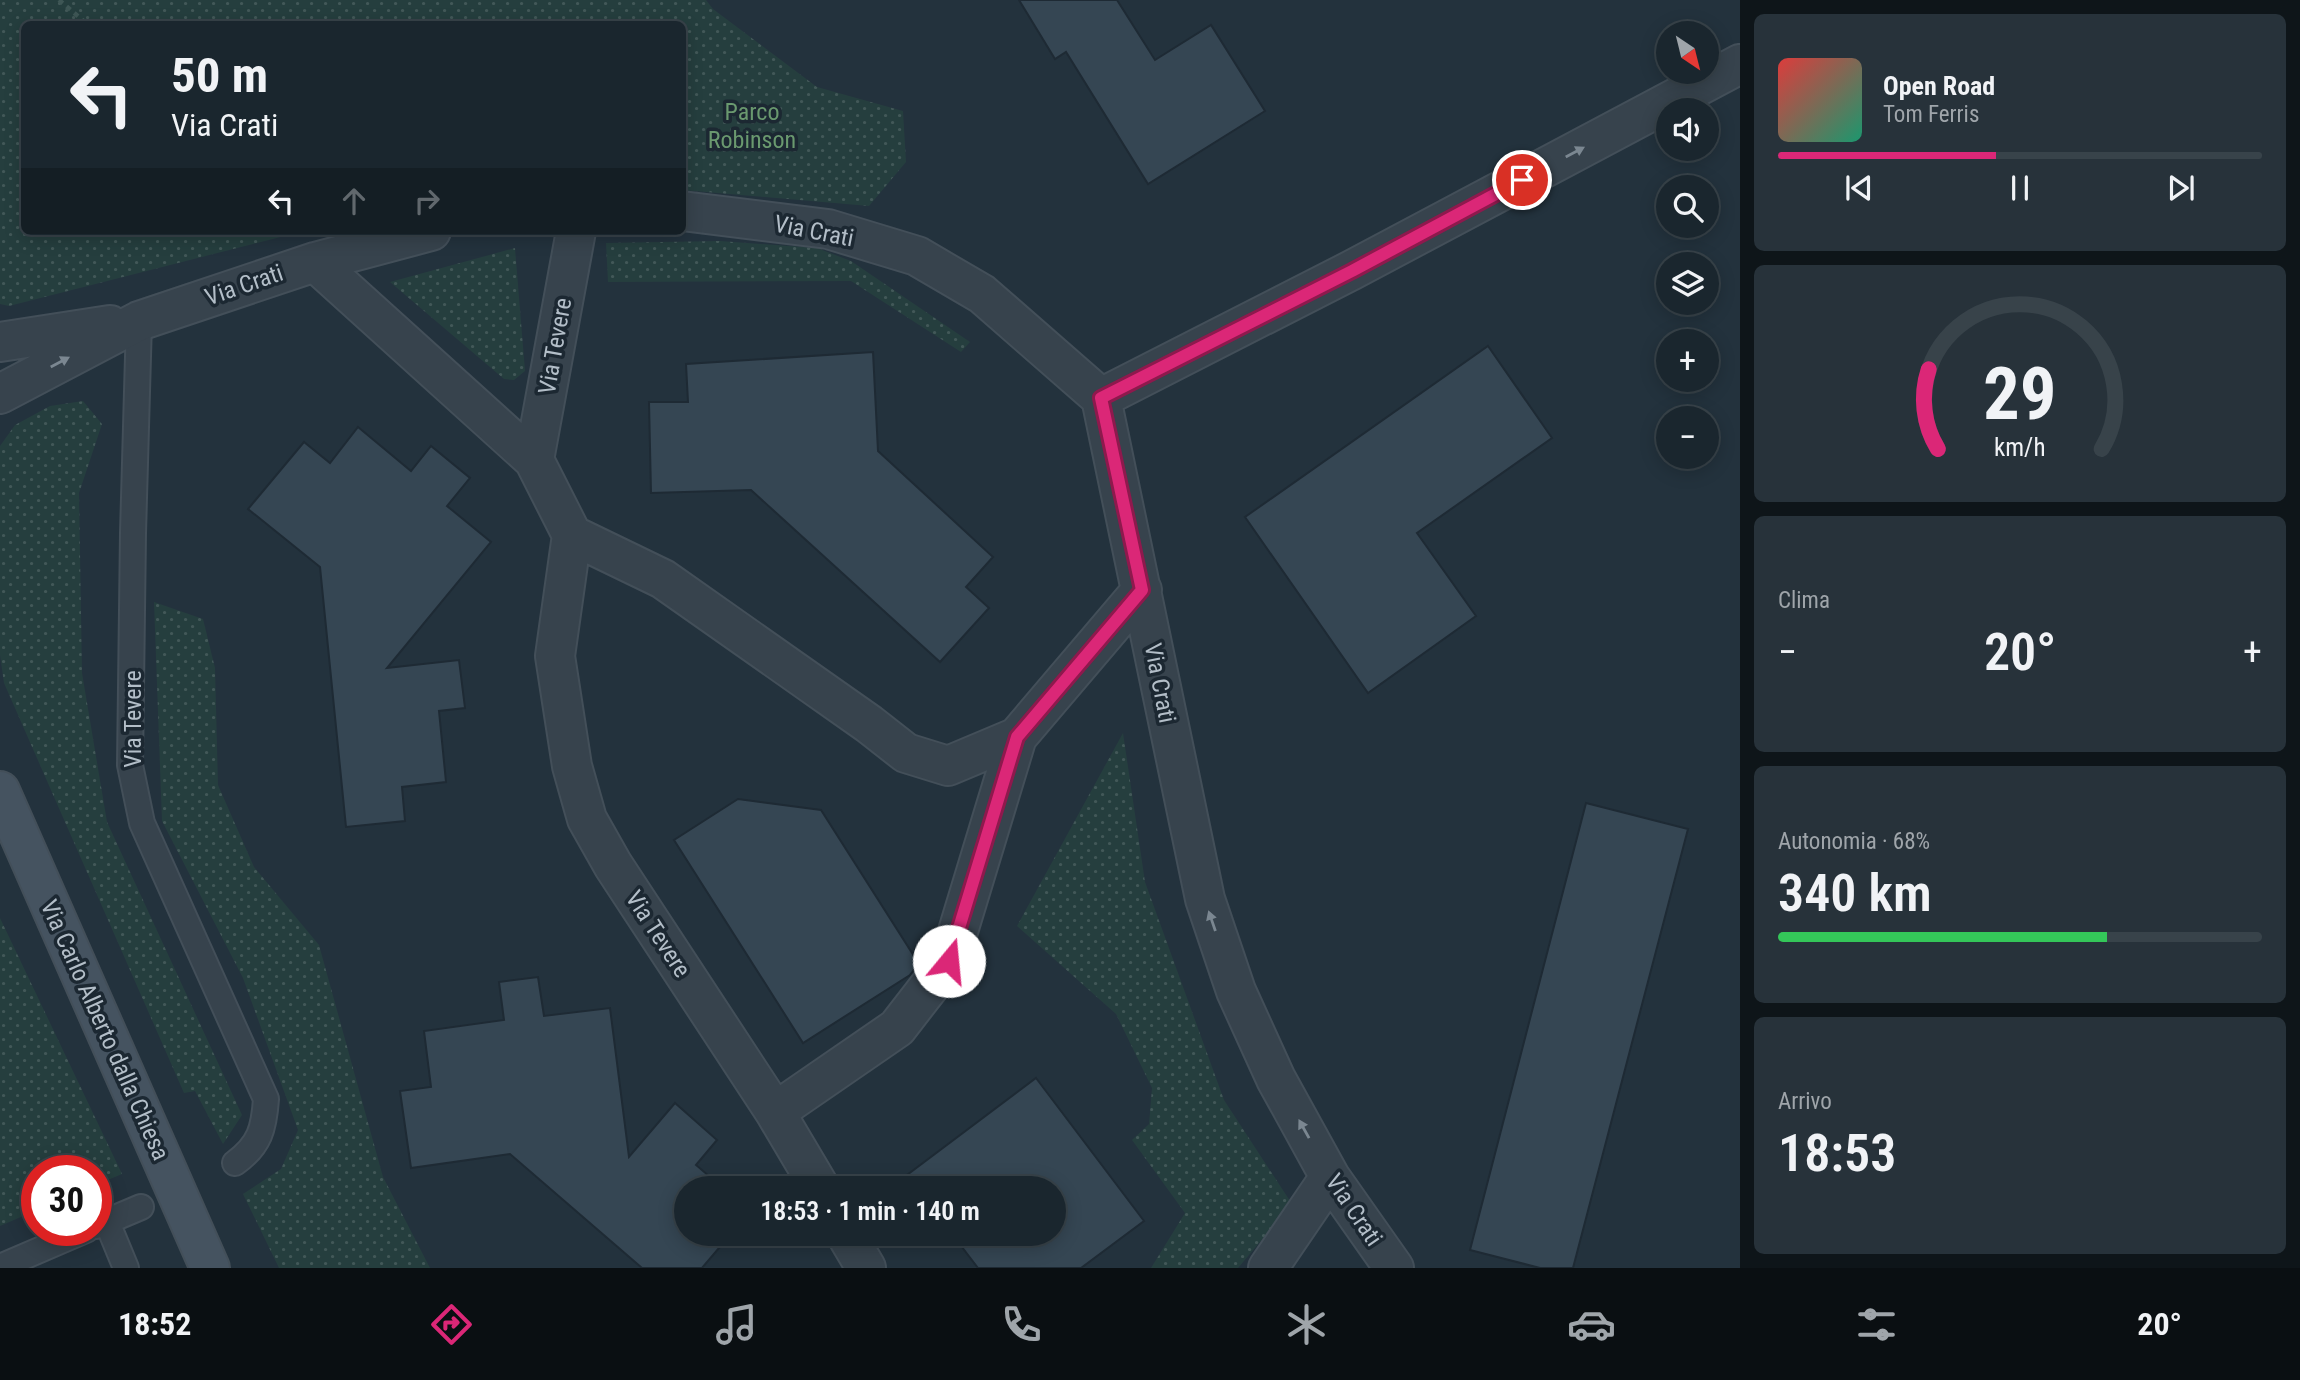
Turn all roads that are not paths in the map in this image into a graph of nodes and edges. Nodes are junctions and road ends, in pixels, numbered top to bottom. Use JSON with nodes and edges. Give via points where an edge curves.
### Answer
{"nodes":[{"id":1,"x":1740,"y":64,"type":"edge"},
{"id":2,"x":686,"y":211,"type":"edge"},
{"id":3,"x":416,"y":235,"type":"edge"},
{"id":4,"x":575,"y":235,"type":"edge"},
{"id":5,"x":315,"y":262,"type":"junction"},
{"id":6,"x":139,"y":321,"type":"junction"},
{"id":7,"x":0,"y":342,"type":"edge"},
{"id":8,"x":0,"y":394,"type":"edge"},
{"id":9,"x":1101,"y":398,"type":"junction"},
{"id":10,"x":534,"y":460,"type":"junction"},
{"id":11,"x":572,"y":535,"type":"junction"},
{"id":12,"x":1142,"y":590,"type":"junction"},
{"id":13,"x":1017,"y":737,"type":"junction"},
{"id":14,"x":0,"y":791,"type":"edge"},
{"id":15,"x":775,"y":1112,"type":"junction"},
{"id":16,"x":235,"y":1163,"type":"dead end"},
{"id":17,"x":813,"y":1176,"type":"edge"},
{"id":18,"x":1330,"y":1177,"type":"junction"},
{"id":19,"x":141,"y":1207,"type":"dead end"},
{"id":20,"x":112,"y":1219,"type":"edge"},
{"id":21,"x":49,"y":1246,"type":"edge"},
{"id":22,"x":110,"y":1246,"type":"edge"},
{"id":23,"x":853,"y":1246,"type":"edge"},
{"id":24,"x":0,"y":1267,"type":"edge"},
{"id":25,"x":126,"y":1268,"type":"edge"},
{"id":26,"x":210,"y":1268,"type":"edge"},
{"id":27,"x":866,"y":1268,"type":"edge"},
{"id":28,"x":1268,"y":1268,"type":"edge"},
{"id":29,"x":1394,"y":1268,"type":"edge"}],
"edges":[{"from":9,"to":1,"type":"street","one_way":true,"via":[[1352,271]]},
{"from":2,"to":9,"type":"street","name":"Via Crati","via":[[828,229],[917,256],[982,294]]},
{"from":3,"to":5,"type":"street","name":"Via Crati"},
{"from":4,"to":10,"type":"street","name":"Via Tevere"},
{"from":5,"to":6,"type":"street","name":"Via Crati"},
{"from":5,"to":10,"type":"street"},
{"from":6,"to":7,"type":"street","name":"Via Crati"},
{"from":8,"to":6,"type":"street","name":"Via Crati","one_way":true},
{"from":6,"to":16,"type":"lane","name":"Via Tevere","via":[[130,765],[142,823],[266,1099],[264,1126],[248,1154]]},
{"from":9,"to":12,"type":"street","name":"Via Crati"},
{"from":10,"to":11,"type":"street"},
{"from":11,"to":13,"type":"street","via":[[663,579],[906,753],[948,766]]},
{"from":11,"to":15,"type":"street","name":"Via Tevere","via":[[555,656],[572,766],[587,819],[612,865]]},
{"from":12,"to":13,"type":"street"},
{"from":18,"to":12,"type":"street","name":"Via Crati","one_way":true,"via":[[1276,1079],[1236,990],[1205,899]]},
{"from":13,"to":15,"type":"street","via":[[949,961],[897,1028]]},
{"from":14,"to":26,"type":"street","name":"Via Carlo Alberto dalla Chiesa"},
{"from":15,"to":17,"type":"street","name":"Via Tevere"},
{"from":18,"to":28,"type":"street"},
{"from":18,"to":29,"type":"street","name":"Via Crati"},
{"from":19,"to":20,"type":"lane"},
{"from":21,"to":24,"type":"lane"},
{"from":22,"to":25,"type":"lane"},
{"from":23,"to":27,"type":"street"}]}
